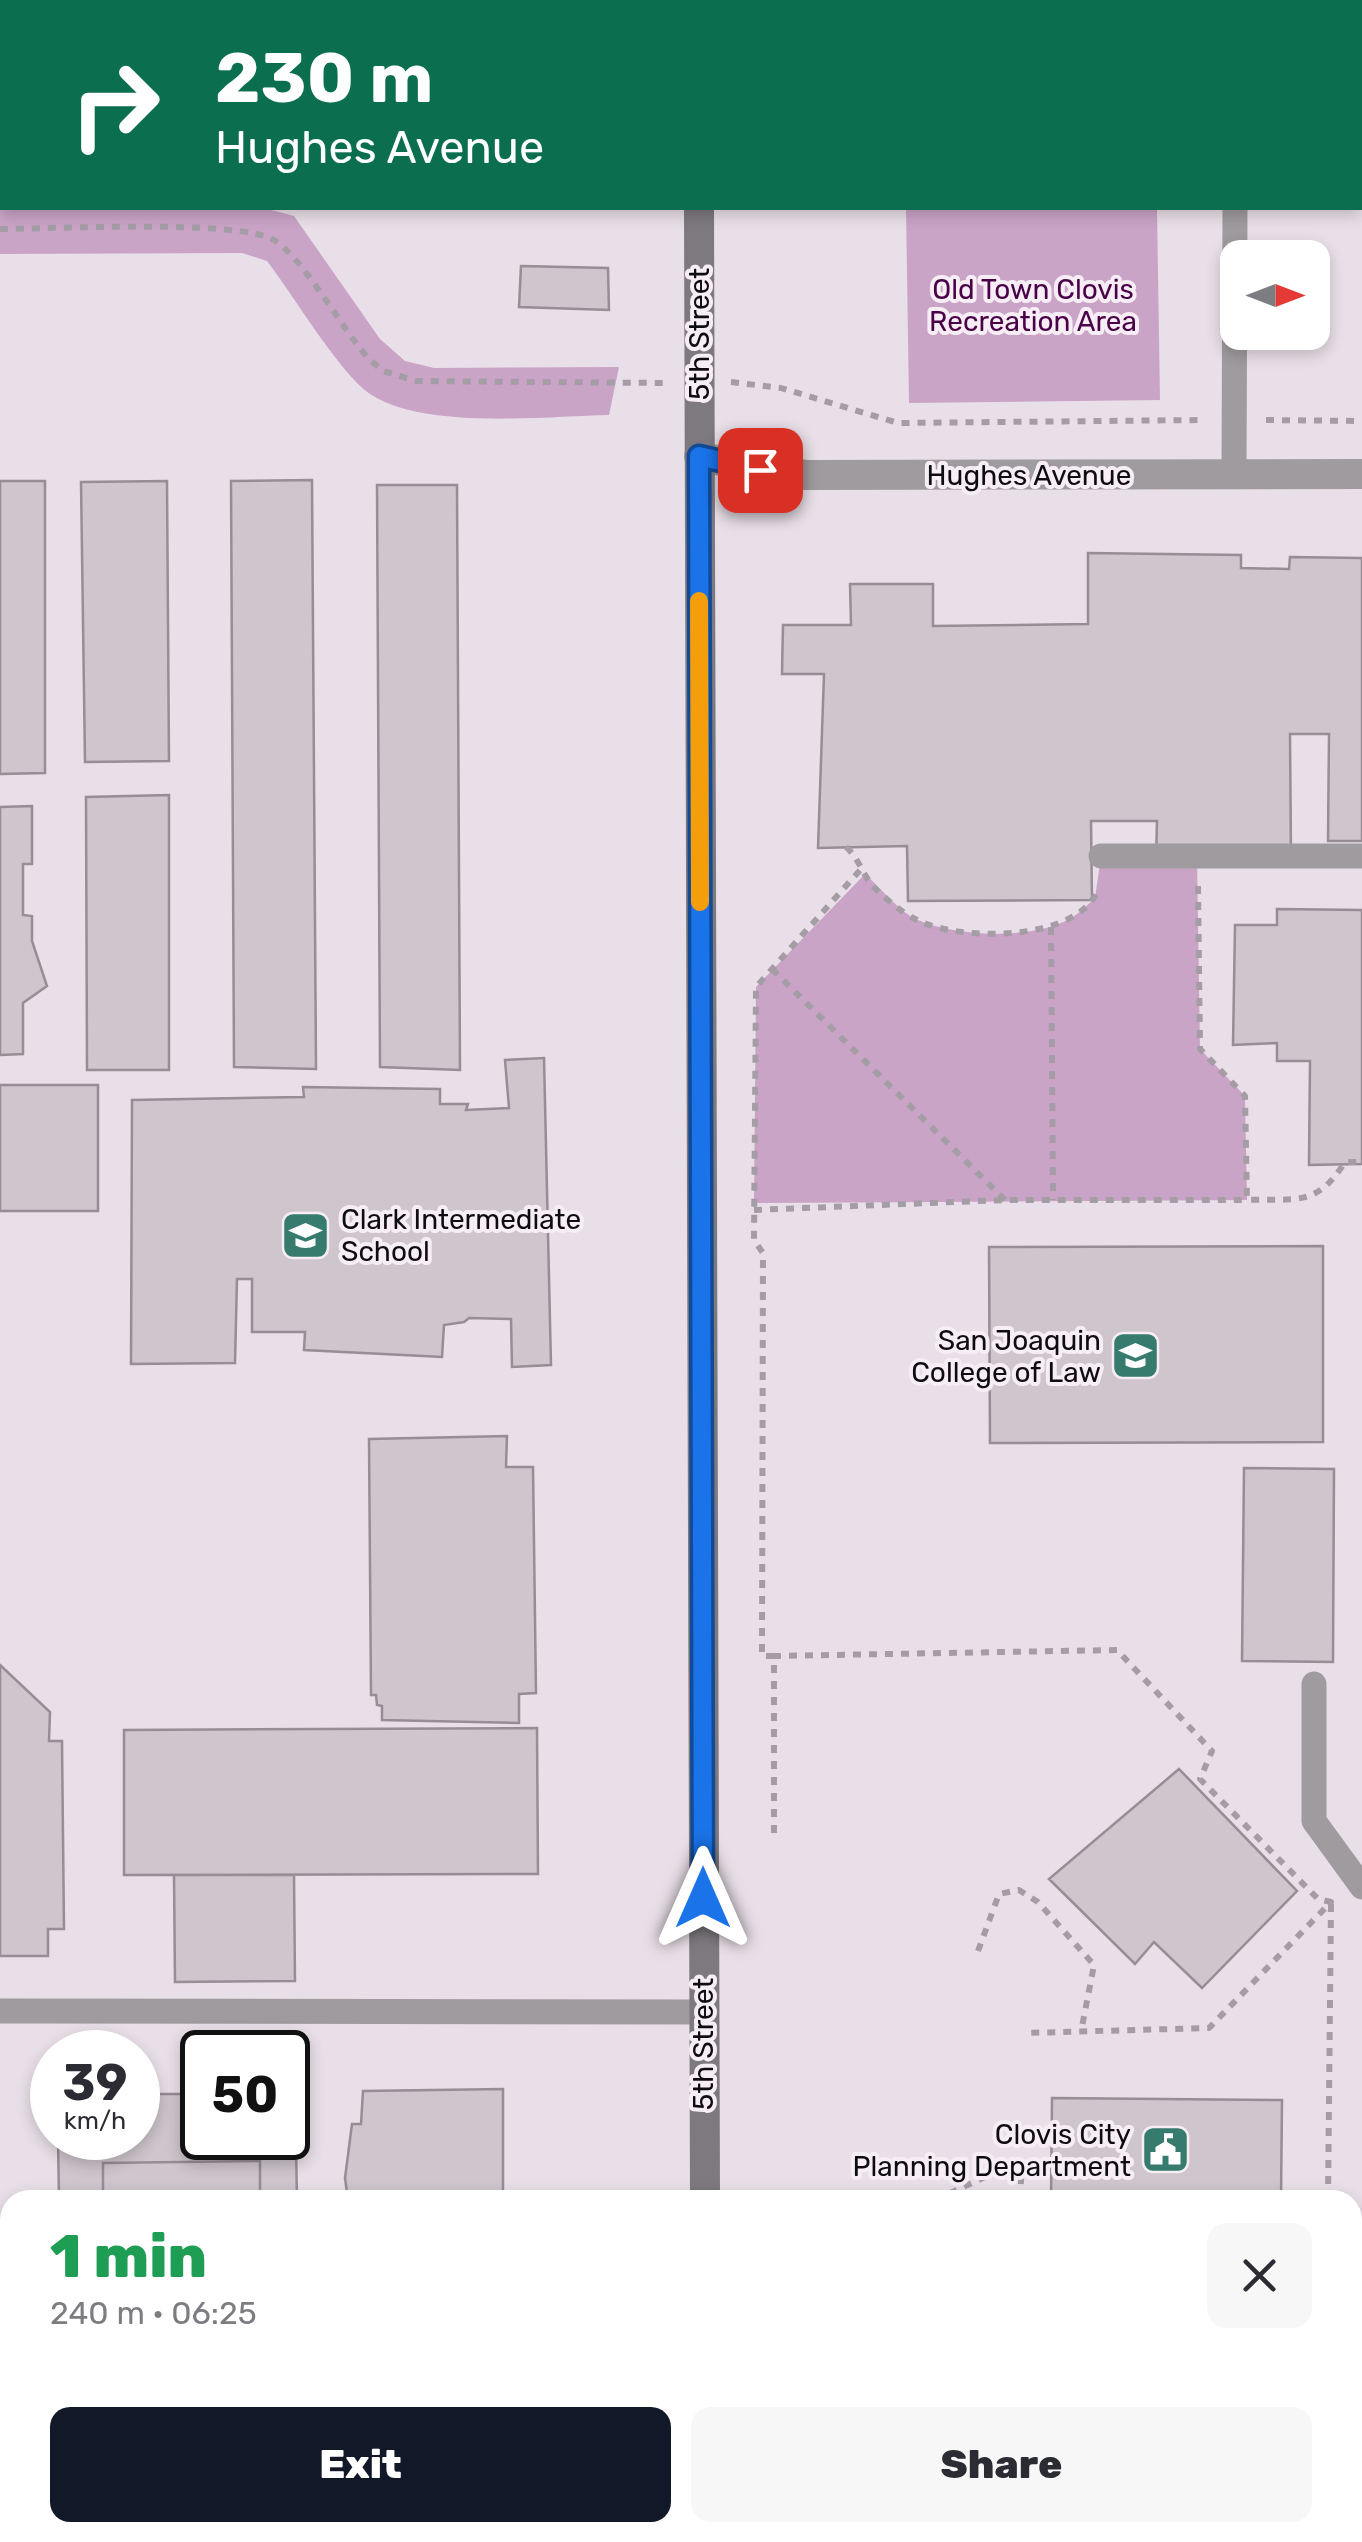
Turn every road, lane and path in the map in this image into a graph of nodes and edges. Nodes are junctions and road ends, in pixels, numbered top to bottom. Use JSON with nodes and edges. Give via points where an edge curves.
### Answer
{"nodes":[{"id":1,"x":699,"y":210,"type":"edge"},
{"id":2,"x":1234,"y":210,"type":"edge"},
{"id":3,"x":699,"y":456,"type":"junction"},
{"id":4,"x":1234,"y":474,"type":"junction"},
{"id":5,"x":1362,"y":474,"type":"edge"},
{"id":6,"x":846,"y":847,"type":"dead end"},
{"id":7,"x":1101,"y":856,"type":"joint"},
{"id":8,"x":1198,"y":856,"type":"junction"},
{"id":9,"x":1362,"y":856,"type":"edge"},
{"id":10,"x":862,"y":868,"type":"junction"},
{"id":11,"x":1051,"y":926,"type":"junction"},
{"id":12,"x":772,"y":970,"type":"junction"},
{"id":13,"x":1362,"y":1162,"type":"edge"},
{"id":14,"x":1005,"y":1200,"type":"junction"},
{"id":15,"x":1053,"y":1200,"type":"junction"},
{"id":16,"x":1247,"y":1200,"type":"junction"},
{"id":17,"x":754,"y":1210,"type":"junction"},
{"id":18,"x":774,"y":1656,"type":"junction"},
{"id":19,"x":1314,"y":1684,"type":"dead end"},
{"id":20,"x":774,"y":1833,"type":"dead end"},
{"id":21,"x":1362,"y":1888,"type":"edge"},
{"id":22,"x":1331,"y":1902,"type":"junction"},
{"id":23,"x":978,"y":1951,"type":"dead end"},
{"id":24,"x":0,"y":2011,"type":"edge"},
{"id":25,"x":703,"y":2012,"type":"junction"},
{"id":26,"x":1080,"y":2032,"type":"junction"},
{"id":27,"x":1025,"y":2033,"type":"dead end"},
{"id":28,"x":704,"y":2190,"type":"edge"},
{"id":29,"x":957,"y":2190,"type":"edge"},
{"id":30,"x":1020,"y":2190,"type":"edge"},
{"id":31,"x":1328,"y":2190,"type":"edge"}],
"edges":[{"from":1,"to":3,"type":"main road","name":"5th Street"},
{"from":2,"to":4,"type":"lane"},
{"from":3,"to":4,"type":"street","name":"Hughes Avenue","via":[[806,475]]},
{"from":3,"to":25,"type":"main road","name":"5th Street"},
{"from":4,"to":5,"type":"street","name":"Hughes Avenue"},
{"from":6,"to":10,"type":"path"},
{"from":7,"to":8,"type":"lane"},
{"from":7,"to":11,"type":"path","via":[[1095,898]]},
{"from":8,"to":9,"type":"lane"},
{"from":8,"to":16,"type":"path","via":[[1200,1050],[1246,1096]]},
{"from":10,"to":11,"type":"path","via":[[873,886],[916,920],[1005,934]]},
{"from":10,"to":12,"type":"path"},
{"from":11,"to":15,"type":"path"},
{"from":12,"to":14,"type":"path"},
{"from":12,"to":17,"type":"path","via":[[756,987]]},
{"from":13,"to":16,"type":"path","via":[[1345,1162],[1313,1197]]},
{"from":14,"to":15,"type":"path"},
{"from":14,"to":17,"type":"path"},
{"from":15,"to":16,"type":"path"},
{"from":17,"to":18,"type":"path","via":[[754,1240],[763,1253],[762,1656]]},
{"from":18,"to":20,"type":"path"},
{"from":18,"to":22,"type":"path","via":[[1118,1650],[1212,1750],[1200,1778],[1318,1899]]},
{"from":19,"to":21,"type":"lane","via":[[1314,1821]]},
{"from":22,"to":26,"type":"path","via":[[1208,2028]]},
{"from":22,"to":31,"type":"path"},
{"from":23,"to":26,"type":"path","via":[[998,1894],[1019,1890],[1038,1902],[1094,1965]]},
{"from":24,"to":25,"type":"lane"},
{"from":25,"to":28,"type":"main road","name":"5th Street"},
{"from":26,"to":27,"type":"path"},
{"from":29,"to":30,"type":"path","via":[[1022,2160]]}]}
